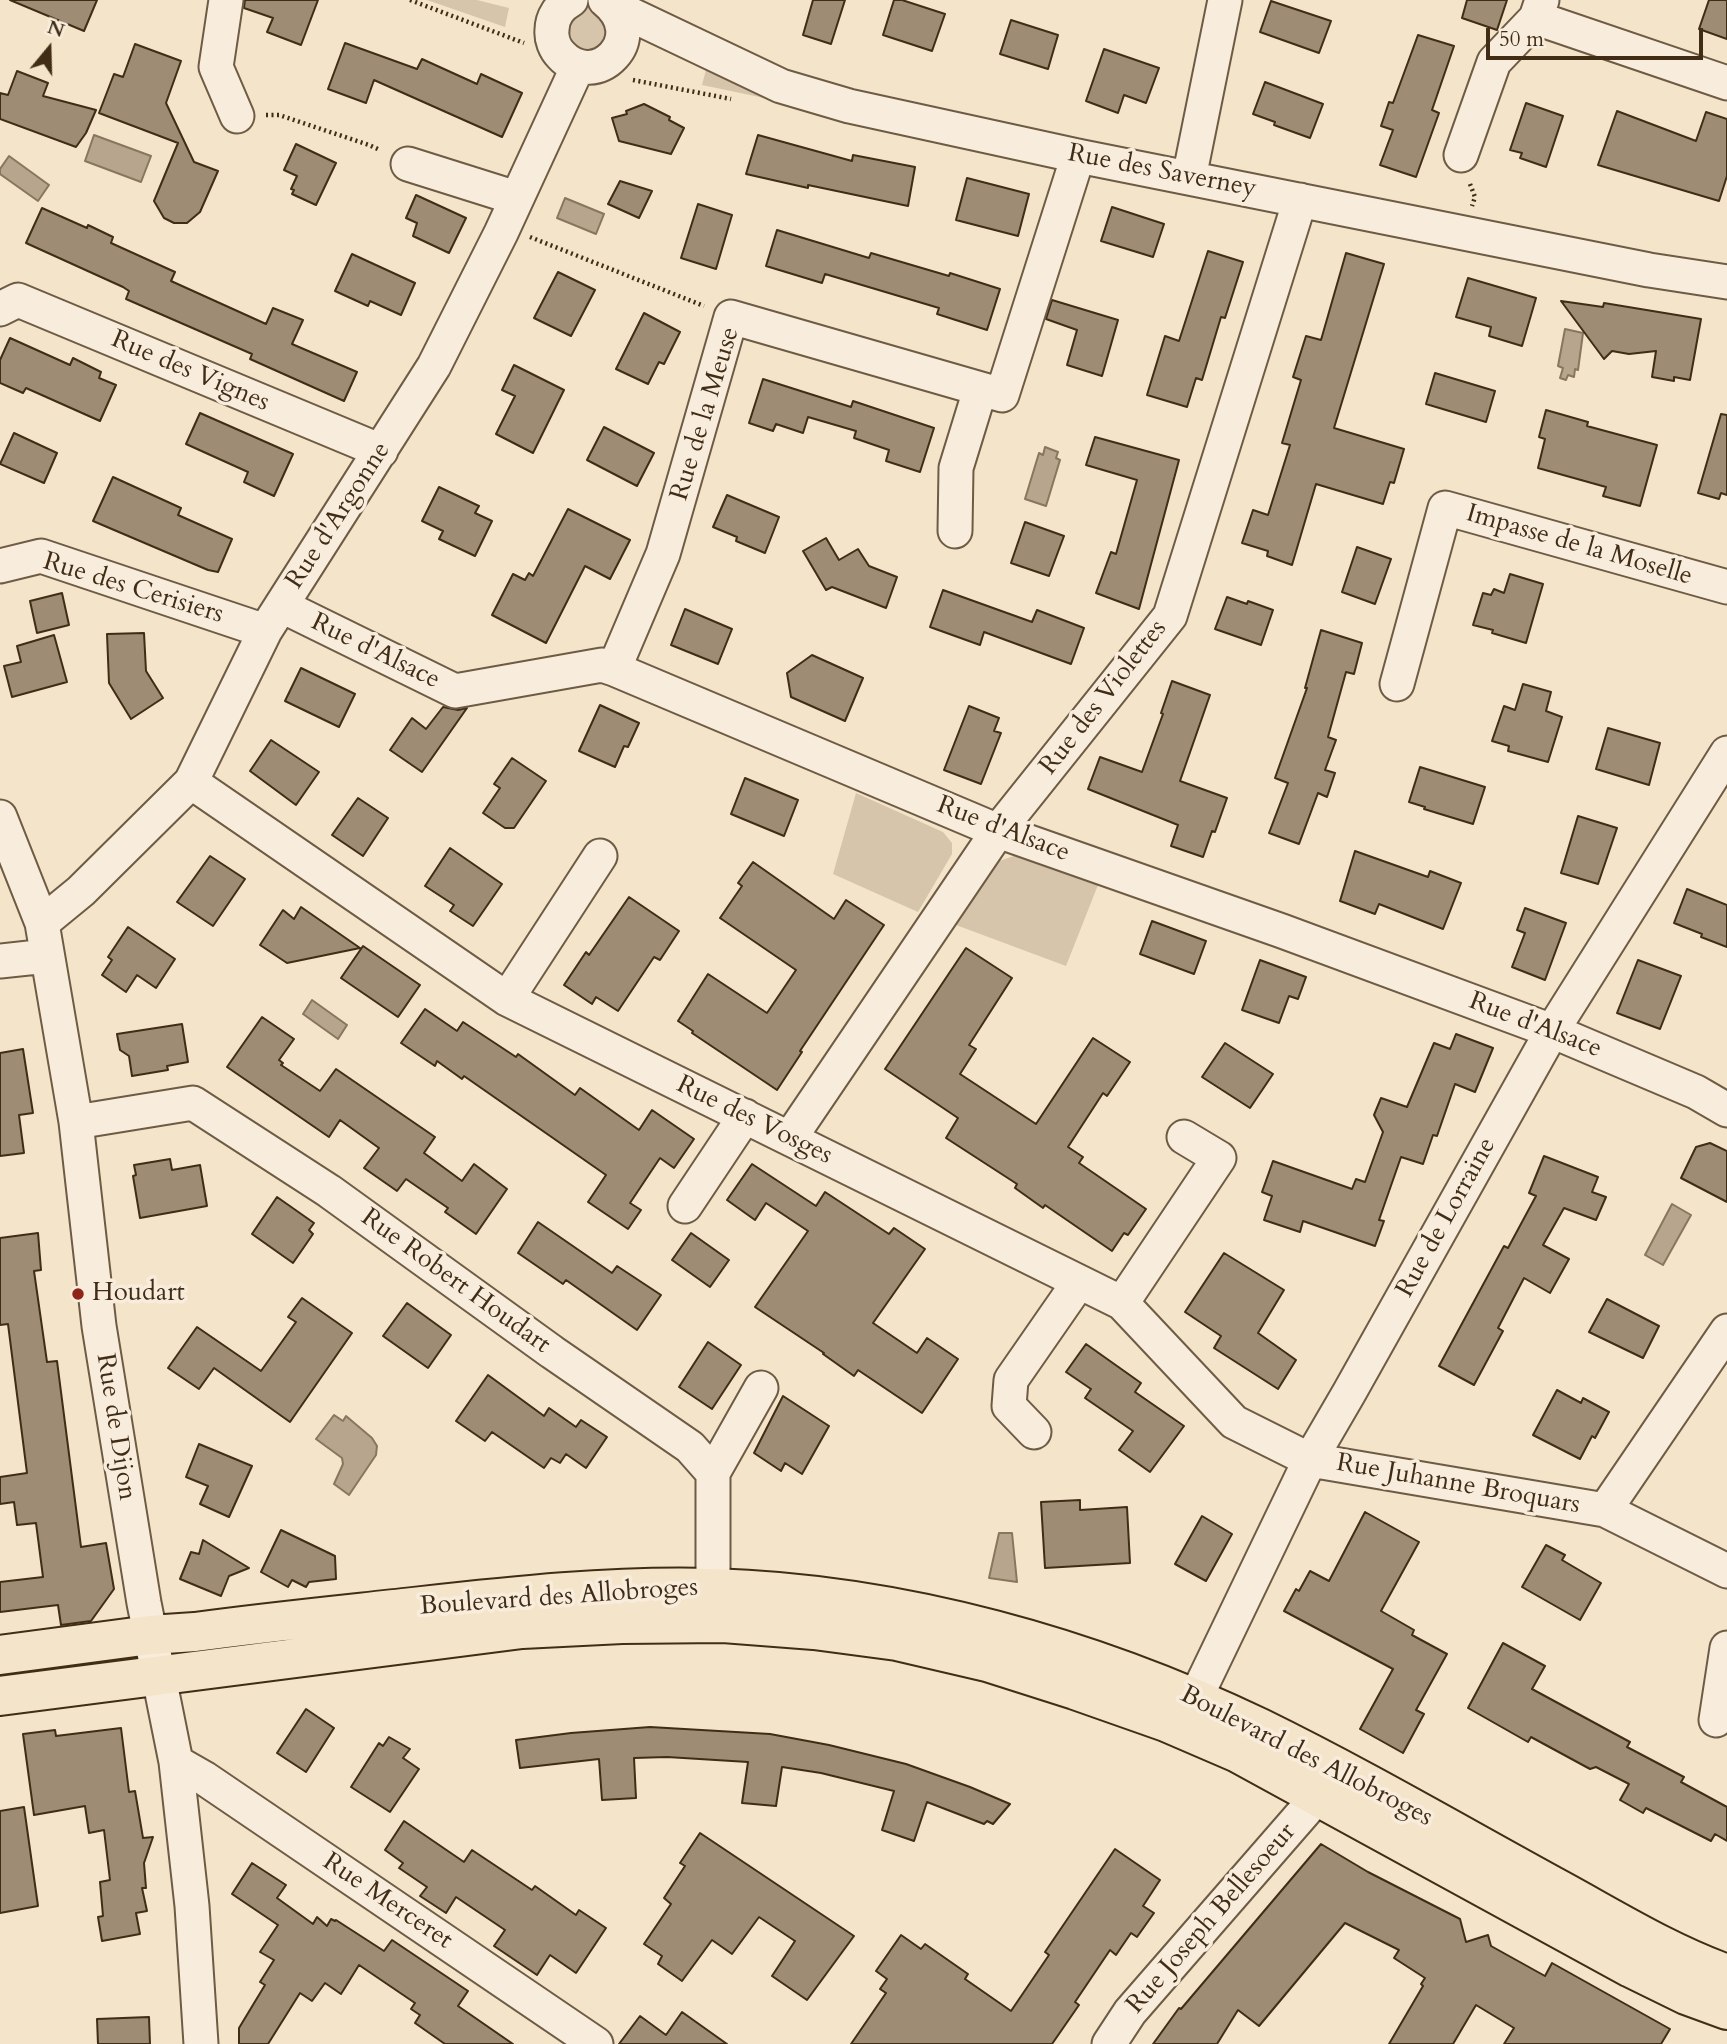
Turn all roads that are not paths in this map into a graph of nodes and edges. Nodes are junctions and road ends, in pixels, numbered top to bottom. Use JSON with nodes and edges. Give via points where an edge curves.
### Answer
{"nodes":[{"id":1,"x":226,"y":0,"type":"edge"},
{"id":2,"x":1225,"y":0,"type":"edge"},
{"id":3,"x":565,"y":1,"type":"edge"},
{"id":4,"x":610,"y":4,"type":"edge"},
{"id":5,"x":1539,"y":9,"type":"edge"},
{"id":6,"x":571,"y":62,"type":"junction"},
{"id":7,"x":1727,"y":83,"type":"edge"},
{"id":8,"x":237,"y":116,"type":"road end"},
{"id":9,"x":1461,"y":155,"type":"road end"},
{"id":10,"x":1077,"y":156,"type":"junction"},
{"id":11,"x":408,"y":164,"type":"road end"},
{"id":12,"x":1189,"y":178,"type":"junction"},
{"id":13,"x":1300,"y":200,"type":"junction"},
{"id":14,"x":510,"y":212,"type":"junction"},
{"id":15,"x":1727,"y":282,"type":"edge"},
{"id":16,"x":0,"y":309,"type":"edge"},
{"id":17,"x":980,"y":390,"type":"junction"},
{"id":18,"x":381,"y":451,"type":"junction"},
{"id":19,"x":955,"y":531,"type":"dead end"},
{"id":20,"x":0,"y":566,"type":"edge"},
{"id":21,"x":1727,"y":587,"type":"edge"},
{"id":22,"x":274,"y":618,"type":"junction"},
{"id":23,"x":614,"y":668,"type":"junction"},
{"id":24,"x":1397,"y":684,"type":"dead end"},
{"id":25,"x":1727,"y":753,"type":"edge"},
{"id":26,"x":191,"y":782,"type":"junction"},
{"id":27,"x":0,"y":817,"type":"edge"},
{"id":28,"x":998,"y":831,"type":"junction"},
{"id":29,"x":600,"y":856,"type":"dead end"},
{"id":30,"x":42,"y":923,"type":"junction"},
{"id":31,"x":47,"y":956,"type":"junction"},
{"id":32,"x":0,"y":961,"type":"edge"},
{"id":33,"x":507,"y":999,"type":"junction"},
{"id":34,"x":1552,"y":1031,"type":"junction"},
{"id":35,"x":1727,"y":1110,"type":"edge"},
{"id":36,"x":745,"y":1116,"type":"junction"},
{"id":37,"x":76,"y":1122,"type":"junction"},
{"id":38,"x":1184,"y":1137,"type":"dead end"},
{"id":39,"x":790,"y":1138,"type":"junction"},
{"id":40,"x":685,"y":1206,"type":"dead end"},
{"id":41,"x":1079,"y":1282,"type":"junction"},
{"id":42,"x":1122,"y":1303,"type":"junction"},
{"id":43,"x":1727,"y":1331,"type":"edge"},
{"id":44,"x":761,"y":1388,"type":"dead end"},
{"id":45,"x":1034,"y":1432,"type":"dead end"},
{"id":46,"x":1310,"y":1460,"type":"junction"},
{"id":47,"x":713,"y":1473,"type":"junction"},
{"id":48,"x":1605,"y":1510,"type":"junction"},
{"id":49,"x":1727,"y":1571,"type":"edge"},
{"id":50,"x":713,"y":1588,"type":"junction"},
{"id":51,"x":150,"y":1635,"type":"junction"},
{"id":52,"x":1727,"y":1648,"type":"edge"},
{"id":53,"x":0,"y":1655,"type":"edge"},
{"id":54,"x":159,"y":1676,"type":"junction"},
{"id":55,"x":0,"y":1696,"type":"edge"},
{"id":56,"x":1195,"y":1699,"type":"junction"},
{"id":57,"x":1716,"y":1720,"type":"dead end"},
{"id":58,"x":176,"y":1762,"type":"junction"},
{"id":59,"x":1318,"y":1796,"type":"junction"},
{"id":60,"x":1727,"y":1974,"type":"edge"},
{"id":61,"x":1727,"y":2010,"type":"edge"},
{"id":62,"x":201,"y":2044,"type":"edge"},
{"id":63,"x":596,"y":2044,"type":"edge"},
{"id":64,"x":1109,"y":2044,"type":"edge"}],
"edges":[{"from":1,"to":8,"type":"street","via":[[216,67]]},
{"from":2,"to":12,"type":"street"},
{"from":3,"to":6,"type":"street","via":[[551,29],[554,45]]},
{"from":4,"to":6,"type":"street","via":[[624,29],[618,50],[601,65]]},
{"from":4,"to":10,"type":"street","name":"Rue des Saverney","via":[[781,86],[849,107]]},
{"from":5,"to":7,"type":"street"},
{"from":5,"to":9,"type":"street","via":[[1494,62]]},
{"from":6,"to":14,"type":"street","name":"Rue d'Argonne"},
{"from":10,"to":12,"type":"street","name":"Rue des Saverney"},
{"from":10,"to":17,"type":"street","via":[[1002,395]]},
{"from":11,"to":14,"type":"street"},
{"from":12,"to":13,"type":"street","name":"Rue des Saverney"},
{"from":13,"to":15,"type":"street","name":"Rue des Saverney"},
{"from":13,"to":28,"type":"street","name":"Rue des Violettes","via":[[1170,616]]},
{"from":14,"to":18,"type":"street","name":"Rue d'Argonne","via":[[434,366]]},
{"from":16,"to":18,"type":"street","name":"Rue des Vignes","via":[[18,300]]},
{"from":17,"to":19,"type":"street","via":[[956,468]]},
{"from":17,"to":23,"type":"street","name":"Rue de la Meuse","via":[[731,317],[663,554]]},
{"from":18,"to":22,"type":"street","name":"Rue d'Argonne"},
{"from":20,"to":22,"type":"street","name":"Rue des Cerisiers","via":[[41,556]]},
{"from":21,"to":24,"type":"street","name":"Impasse de la Moselle","via":[[1445,508]]},
{"from":22,"to":23,"type":"street","name":"Rue d'Alsace","via":[[455,691],[602,665]]},
{"from":22,"to":26,"type":"street","name":"Rue d'Argonne"},
{"from":23,"to":28,"type":"street","name":"Rue d'Alsace"},
{"from":25,"to":34,"type":"street","name":"Rue de Lorraine"},
{"from":26,"to":30,"type":"street","name":"Rue d'Argonne"},
{"from":26,"to":33,"type":"street","name":"Rue des Vosges"},
{"from":27,"to":30,"type":"street","name":"Rue de Dijon"},
{"from":28,"to":34,"type":"street","name":"Rue d'Alsace"},
{"from":28,"to":39,"type":"street","name":"Rue des Violettes"},
{"from":29,"to":33,"type":"street"},
{"from":30,"to":31,"type":"street","name":"Rue de Dijon"},
{"from":31,"to":32,"type":"street"},
{"from":31,"to":37,"type":"street","name":"Rue de Dijon"},
{"from":33,"to":36,"type":"street","name":"Rue des Vosges"},
{"from":34,"to":35,"type":"street","name":"Rue d'Alsace","via":[[1696,1091]]},
{"from":34,"to":46,"type":"street","name":"Rue de Lorraine"},
{"from":36,"to":39,"type":"street","name":"Rue des Vosges"},
{"from":36,"to":40,"type":"street"},
{"from":37,"to":47,"type":"street","name":"Rue Robert Houdart","via":[[193,1103],[329,1191],[690,1447]]},
{"from":37,"to":51,"type":"street","name":"Rue de Dijon","via":[[99,1326]]},
{"from":38,"to":42,"type":"street","via":[[1219,1158]]},
{"from":39,"to":41,"type":"street","name":"Rue des Vosges"},
{"from":41,"to":42,"type":"street","name":"Rue des Vosges"},
{"from":41,"to":45,"type":"street","via":[[1011,1380],[1009,1406]]},
{"from":42,"to":46,"type":"street","name":"Rue des Vosges","via":[[1234,1422]]},
{"from":43,"to":48,"type":"street","name":"Rue Juhanne Broquars"},
{"from":44,"to":47,"type":"street"},
{"from":46,"to":48,"type":"street","name":"Rue Juhanne Broquars"},
{"from":46,"to":56,"type":"street","name":"Rue de Lorraine"},
{"from":47,"to":50,"type":"street"},
{"from":48,"to":49,"type":"street","name":"Rue Juhanne Broquars"},
{"from":50,"to":51,"type":"main road","name":"Boulevard des Allobroges","via":[[519,1595]]},
{"from":50,"to":56,"type":"main road","name":"Boulevard des Allobroges","via":[[904,1609],[1096,1661]]},
{"from":51,"to":53,"type":"main road","name":"Boulevard des Allobroges"},
{"from":51,"to":54,"type":"street","name":"Rue de Dijon"},
{"from":52,"to":57,"type":"street"},
{"from":54,"to":55,"type":"main road","name":"Boulevard des Allobroges"},
{"from":54,"to":58,"type":"street","name":"Rue de Dijon"},
{"from":54,"to":59,"type":"main road","name":"Boulevard des Allobroges","via":[[522,1629],[723,1623],[814,1630],[897,1641],[988,1662],[1075,1690],[1178,1727]]},
{"from":56,"to":60,"type":"main road","name":"Boulevard des Allobroges","via":[[1328,1763],[1646,1938]]},
{"from":58,"to":62,"type":"street","name":"Rue de Dijon"},
{"from":58,"to":63,"type":"street","name":"Rue Merceret"},
{"from":59,"to":61,"type":"main road","name":"Boulevard des Allobroges","via":[[1632,1968]]},
{"from":59,"to":64,"type":"street","name":"Rue Joseph Bellesoeur","via":[[1130,2012]]}]}
